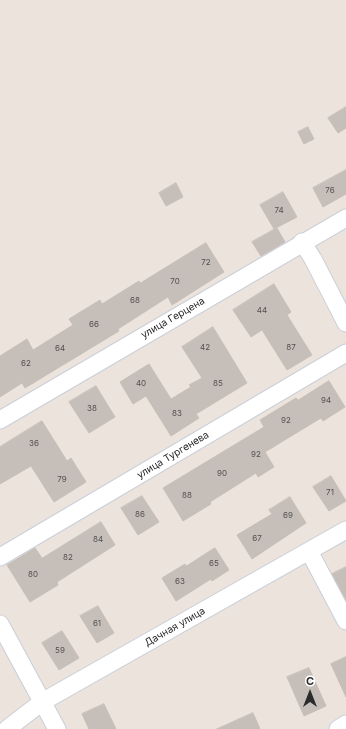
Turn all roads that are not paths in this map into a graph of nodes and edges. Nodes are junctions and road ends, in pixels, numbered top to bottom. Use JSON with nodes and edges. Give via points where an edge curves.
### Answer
{"nodes":[{"id":1,"x":346,"y":218,"type":"edge"},
{"id":2,"x":302,"y":242,"type":"junction"},
{"id":3,"x":346,"y":323,"type":"edge"},
{"id":4,"x":346,"y":354,"type":"edge"},
{"id":5,"x":0,"y":420,"type":"edge"},
{"id":6,"x":346,"y":530,"type":"edge"},
{"id":7,"x":309,"y":551,"type":"junction"},
{"id":8,"x":0,"y":558,"type":"edge"},
{"id":9,"x":346,"y":621,"type":"edge"},
{"id":10,"x":0,"y":624,"type":"edge"},
{"id":11,"x":42,"y":702,"type":"junction"},
{"id":12,"x":346,"y":724,"type":"edge"},
{"id":13,"x":6,"y":729,"type":"edge"},
{"id":14,"x":57,"y":729,"type":"edge"},
{"id":15,"x":338,"y":729,"type":"edge"}],
"edges":[{"from":1,"to":2,"type":"street","name":"улица Герцена"},
{"from":2,"to":3,"type":"street"},
{"from":2,"to":5,"type":"street","name":"улица Герцена"},
{"from":4,"to":8,"type":"street","name":"улица Тургенева"},
{"from":6,"to":7,"type":"street","name":"Дачная улица"},
{"from":7,"to":9,"type":"street"},
{"from":7,"to":11,"type":"street","name":"Дачная улица"},
{"from":10,"to":11,"type":"street"},
{"from":11,"to":13,"type":"street","name":"Дачная улица"},
{"from":11,"to":14,"type":"street"},
{"from":12,"to":15,"type":"street"}]}
